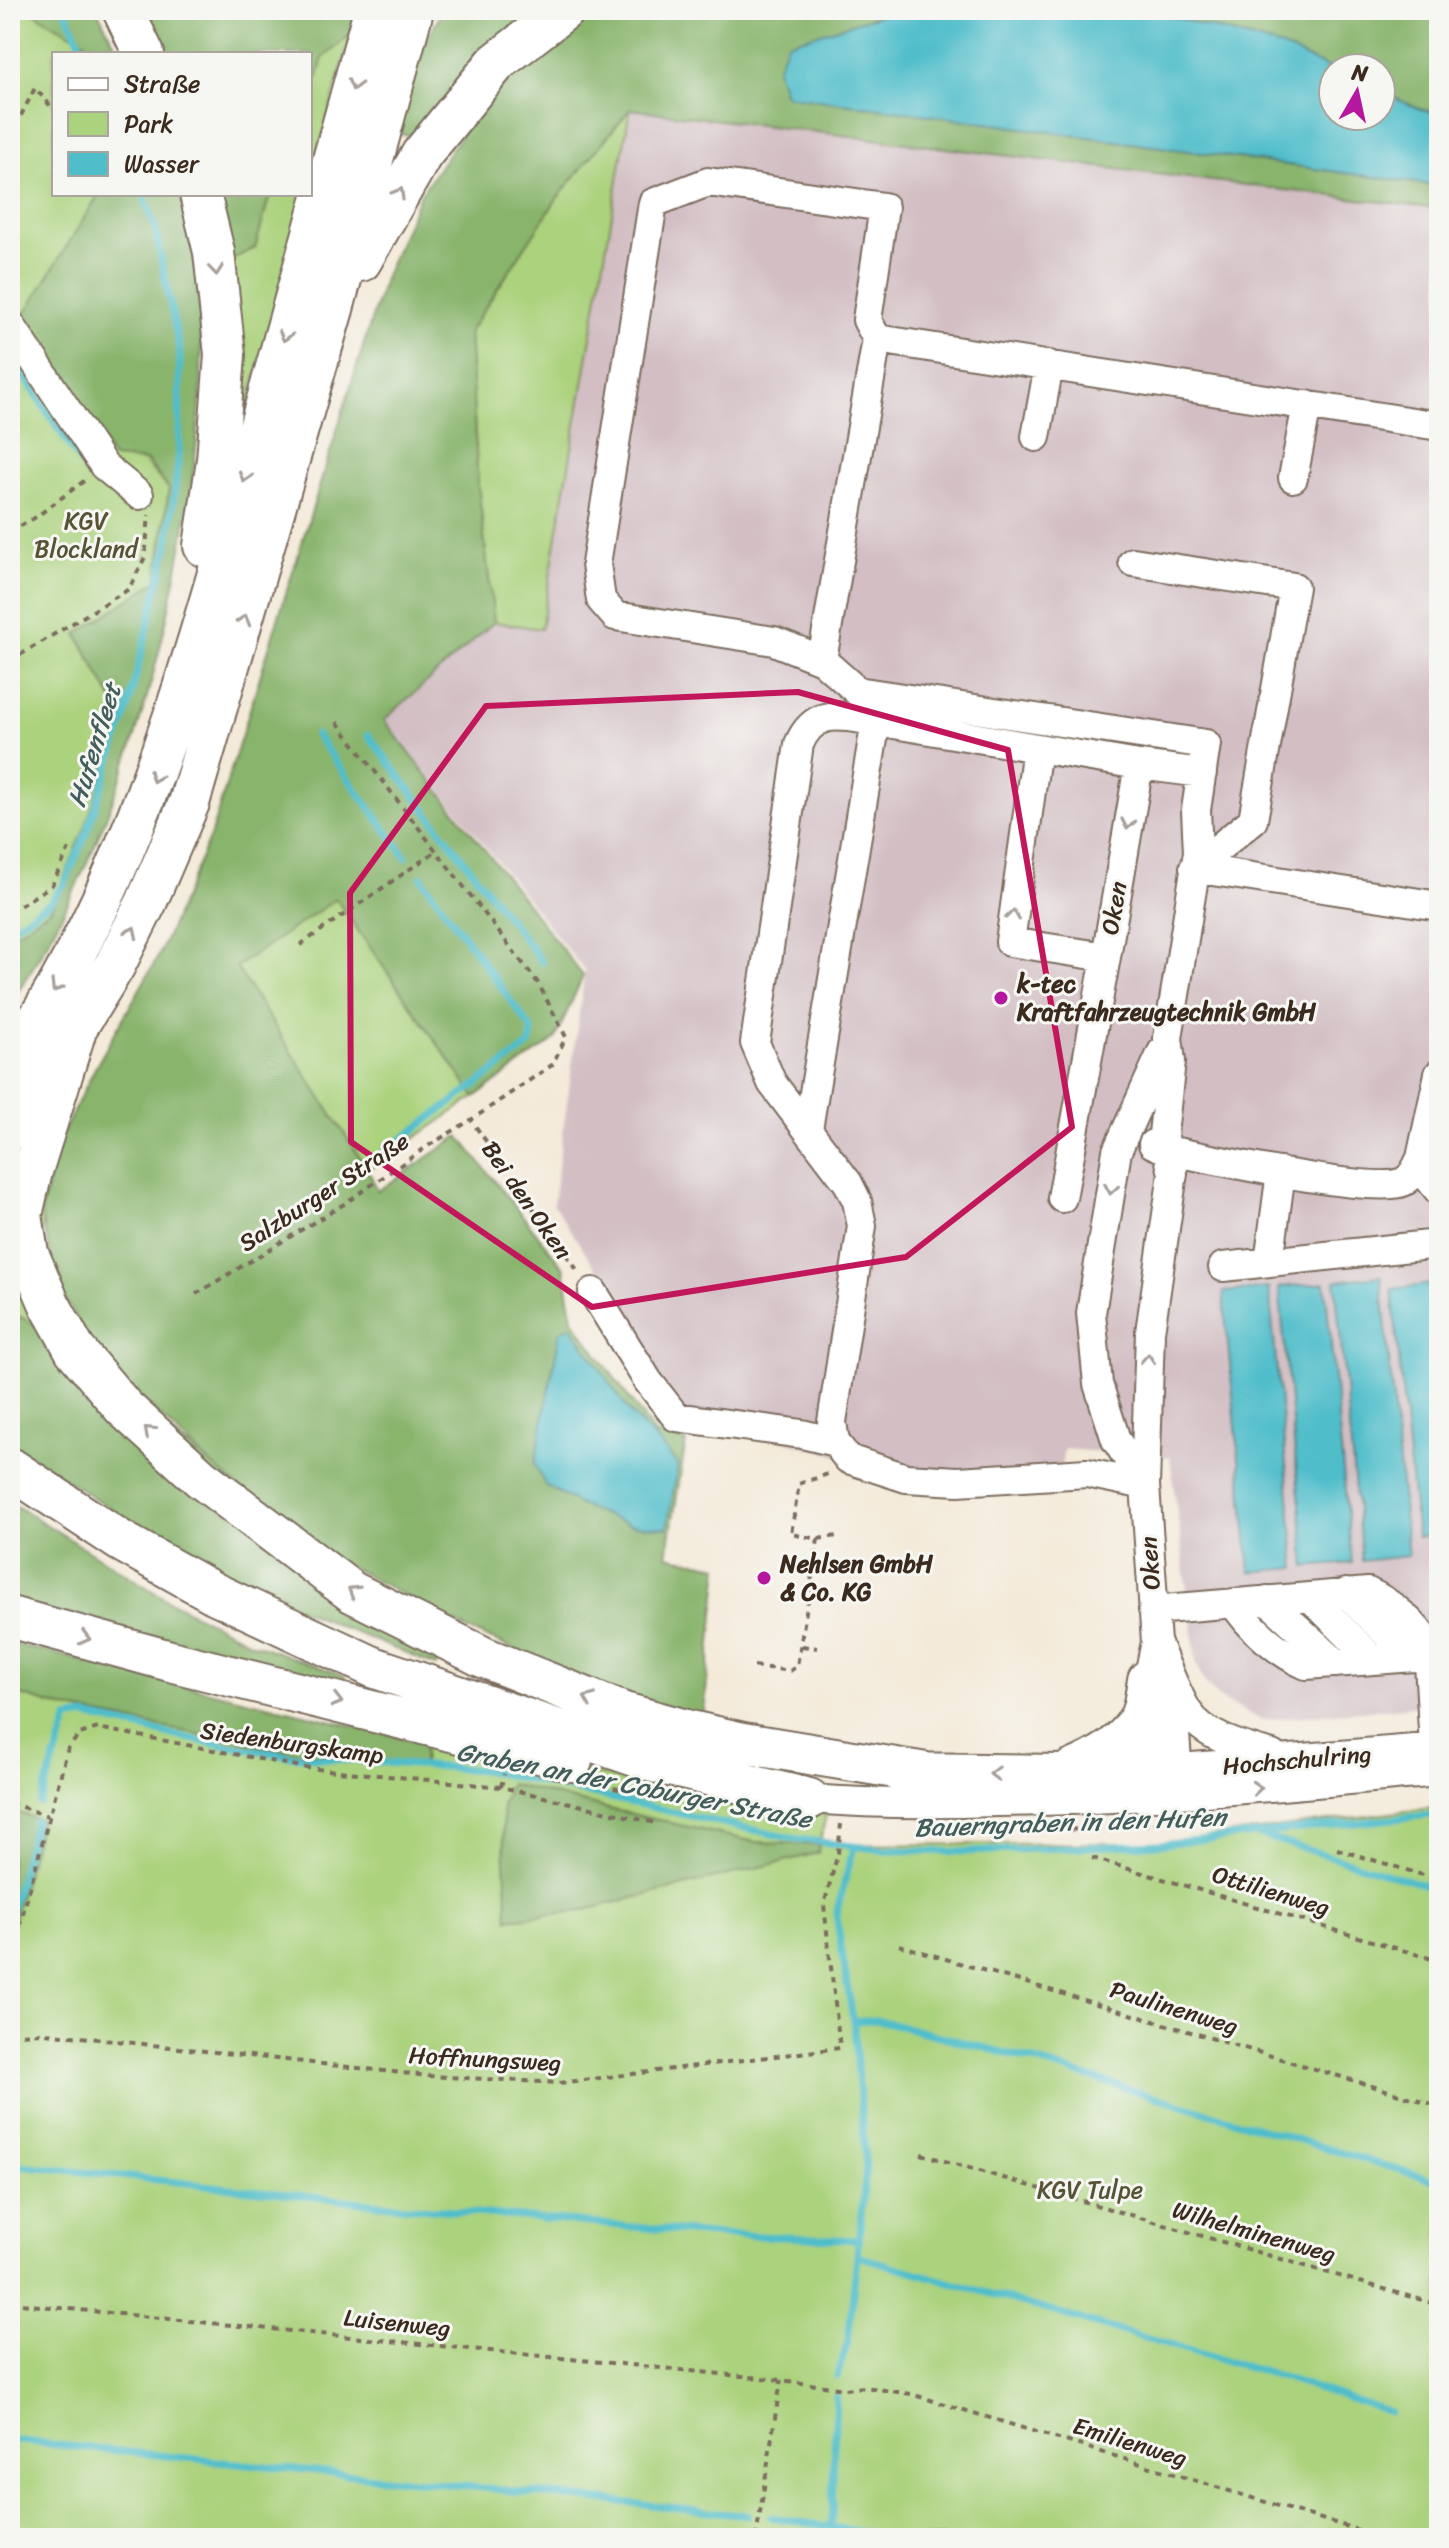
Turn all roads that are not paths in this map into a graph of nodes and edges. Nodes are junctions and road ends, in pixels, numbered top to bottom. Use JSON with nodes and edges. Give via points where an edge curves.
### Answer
{"nodes":[{"id":1,"x":123,"y":10,"type":"edge"},
{"id":2,"x":374,"y":10,"type":"edge"},
{"id":3,"x":413,"y":10,"type":"edge"},
{"id":4,"x":564,"y":10,"type":"edge"},
{"id":5,"x":143,"y":52,"type":"edge"},
{"id":6,"x":200,"y":196,"type":"edge"},
{"id":7,"x":333,"y":309,"type":"junction"},
{"id":8,"x":10,"y":324,"type":"edge"},
{"id":9,"x":877,"y":339,"type":"junction"},
{"id":10,"x":1049,"y":365,"type":"junction"},
{"id":11,"x":1307,"y":405,"type":"junction"},
{"id":12,"x":1439,"y":426,"type":"edge"},
{"id":13,"x":1036,"y":437,"type":"dead end"},
{"id":14,"x":1293,"y":478,"type":"dead end"},
{"id":15,"x":139,"y":495,"type":"road end"},
{"id":16,"x":1133,"y":562,"type":"dead end"},
{"id":17,"x":822,"y":660,"type":"junction"},
{"id":18,"x":178,"y":709,"type":"junction"},
{"id":19,"x":876,"y":721,"type":"junction"},
{"id":20,"x":1037,"y":748,"type":"junction"},
{"id":21,"x":1139,"y":765,"type":"junction"},
{"id":22,"x":1202,"y":773,"type":"junction"},
{"id":23,"x":1194,"y":868,"type":"junction"},
{"id":24,"x":1439,"y":906,"type":"edge"},
{"id":25,"x":1106,"y":957,"type":"junction"},
{"id":26,"x":75,"y":1033,"type":"junction"},
{"id":27,"x":1168,"y":1038,"type":"junction"},
{"id":28,"x":10,"y":1063,"type":"edge"},
{"id":29,"x":1439,"y":1074,"type":"edge"},
{"id":30,"x":10,"y":1129,"type":"edge"},
{"id":31,"x":808,"y":1129,"type":"junction"},
{"id":32,"x":1167,"y":1150,"type":"junction"},
{"id":33,"x":1117,"y":1151,"type":"junction"},
{"id":34,"x":1416,"y":1169,"type":"junction"},
{"id":35,"x":1281,"y":1172,"type":"junction"},
{"id":36,"x":1439,"y":1191,"type":"edge"},
{"id":37,"x":1062,"y":1198,"type":"dead end"},
{"id":38,"x":1438,"y":1236,"type":"edge"},
{"id":39,"x":1269,"y":1262,"type":"junction"},
{"id":40,"x":1223,"y":1267,"type":"dead end"},
{"id":41,"x":593,"y":1292,"type":"road end"},
{"id":42,"x":842,"y":1451,"type":"junction"},
{"id":43,"x":10,"y":1468,"type":"edge"},
{"id":44,"x":1145,"y":1485,"type":"junction"},
{"id":45,"x":1310,"y":1597,"type":"junction"},
{"id":46,"x":1267,"y":1600,"type":"junction"},
{"id":47,"x":1234,"y":1603,"type":"junction"},
{"id":48,"x":1153,"y":1610,"type":"junction"},
{"id":49,"x":10,"y":1617,"type":"edge"},
{"id":50,"x":1419,"y":1657,"type":"junction"},
{"id":51,"x":1373,"y":1660,"type":"junction"},
{"id":52,"x":1336,"y":1663,"type":"junction"},
{"id":53,"x":1158,"y":1665,"type":"junction"},
{"id":54,"x":565,"y":1731,"type":"junction"},
{"id":55,"x":1437,"y":1755,"type":"edge"},
{"id":56,"x":1292,"y":1761,"type":"junction"},
{"id":57,"x":926,"y":1773,"type":"junction"},
{"id":58,"x":1064,"y":1775,"type":"junction"},
{"id":59,"x":1167,"y":1783,"type":"junction"},
{"id":60,"x":809,"y":1799,"type":"junction"}],
"edges":[{"from":1,"to":5,"type":"highway"},
{"from":2,"to":18,"type":"highway","one_way":true},
{"from":3,"to":7,"type":"highway"},
{"from":7,"to":4,"type":"highway","one_way":true,"via":[[422,154],[496,63]]},
{"from":6,"to":18,"type":"highway","one_way":true,"via":[[214,252],[225,355],[217,460]]},
{"from":26,"to":7,"type":"highway","one_way":true,"via":[[146,903],[189,803]]},
{"from":8,"to":15,"type":"street","via":[[104,466]]},
{"from":9,"to":10,"type":"street"},
{"from":9,"to":17,"type":"street"},
{"from":9,"to":17,"type":"street","via":[[867,320],[884,207],[708,182],[653,203],[596,564],[601,600],[615,616],[774,641]]},
{"from":10,"to":11,"type":"street"},
{"from":10,"to":13,"type":"street"},
{"from":11,"to":12,"type":"street"},
{"from":11,"to":14,"type":"street"},
{"from":16,"to":23,"type":"street","via":[[1294,587],[1253,820]]},
{"from":17,"to":22,"type":"street","via":[[857,691],[1206,744]]},
{"from":18,"to":28,"type":"highway","one_way":true,"via":[[111,883]]},
{"from":19,"to":20,"type":"street"},
{"from":19,"to":31,"type":"street"},
{"from":19,"to":31,"type":"street","via":[[817,719],[799,744],[755,1043],[772,1083]]},
{"from":20,"to":21,"type":"street"},
{"from":25,"to":20,"type":"street","name":"Oken","one_way":true,"via":[[1010,942]]},
{"from":21,"to":22,"type":"street"},
{"from":21,"to":25,"type":"street","name":"Oken","one_way":true},
{"from":22,"to":23,"type":"street"},
{"from":23,"to":24,"type":"street"},
{"from":23,"to":27,"type":"street"},
{"from":25,"to":37,"type":"street"},
{"from":26,"to":30,"type":"highway"},
{"from":57,"to":26,"type":"highway","one_way":true,"via":[[686,1730],[624,1713],[483,1657],[352,1592],[201,1478],[124,1408],[75,1350],[28,1253],[22,1215]]},
{"from":27,"to":32,"type":"street","name":"Oken","via":[[1171,1061],[1162,1119]]},
{"from":27,"to":33,"type":"street"},
{"from":29,"to":34,"type":"street"},
{"from":31,"to":42,"type":"street","via":[[848,1183],[862,1226],[832,1422]]},
{"from":32,"to":33,"type":"street","via":[[1133,1139]]},
{"from":32,"to":35,"type":"street"},
{"from":44,"to":32,"type":"street","name":"Oken","one_way":true,"via":[[1150,1332],[1173,1173]]},
{"from":33,"to":44,"type":"street","one_way":true,"via":[[1091,1313],[1098,1384],[1116,1440]]},
{"from":34,"to":35,"type":"street","via":[[1405,1181],[1385,1186]]},
{"from":34,"to":36,"type":"street"},
{"from":35,"to":39,"type":"street"},
{"from":38,"to":39,"type":"street"},
{"from":39,"to":40,"type":"street"},
{"from":41,"to":42,"type":"street","via":[[676,1417],[802,1434]]},
{"from":42,"to":44,"type":"street","via":[[906,1478],[958,1481],[1087,1473]]},
{"from":43,"to":54,"type":"highway","via":[[121,1541],[290,1631],[413,1682]]},
{"from":44,"to":48,"type":"street","name":"Oken"},
{"from":45,"to":46,"type":"street"},
{"from":45,"to":50,"type":"street","via":[[1368,1592],[1376,1596],[1421,1632],[1428,1646]]},
{"from":45,"to":51,"type":"street"},
{"from":46,"to":47,"type":"street"},
{"from":46,"to":52,"type":"street"},
{"from":47,"to":48,"type":"street"},
{"from":47,"to":52,"type":"street","via":[[1291,1658],[1306,1665]]},
{"from":48,"to":53,"type":"street","name":"Oken"},
{"from":49,"to":60,"type":"highway","one_way":true,"via":[[610,1771]]},
{"from":50,"to":51,"type":"street"},
{"from":50,"to":55,"type":"street"},
{"from":51,"to":52,"type":"street"},
{"from":53,"to":56,"type":"street","via":[[1189,1714],[1209,1731]]},
{"from":53,"to":58,"type":"highway","via":[[1141,1715],[1127,1736],[1101,1758]]},
{"from":53,"to":59,"type":"street","name":"Oken"},
{"from":54,"to":57,"type":"highway","via":[[810,1770]]},
{"from":54,"to":60,"type":"highway","via":[[653,1762]]},
{"from":55,"to":56,"type":"street","name":"Hochschulring"},
{"from":59,"to":55,"type":"street","name":"Hochschulring","one_way":true},
{"from":56,"to":59,"type":"street","name":"Hochschulring"},
{"from":58,"to":57,"type":"highway","one_way":true},
{"from":58,"to":59,"type":"highway"},
{"from":59,"to":60,"type":"street","name":"Hochschulring","via":[[878,1805]]}]}
